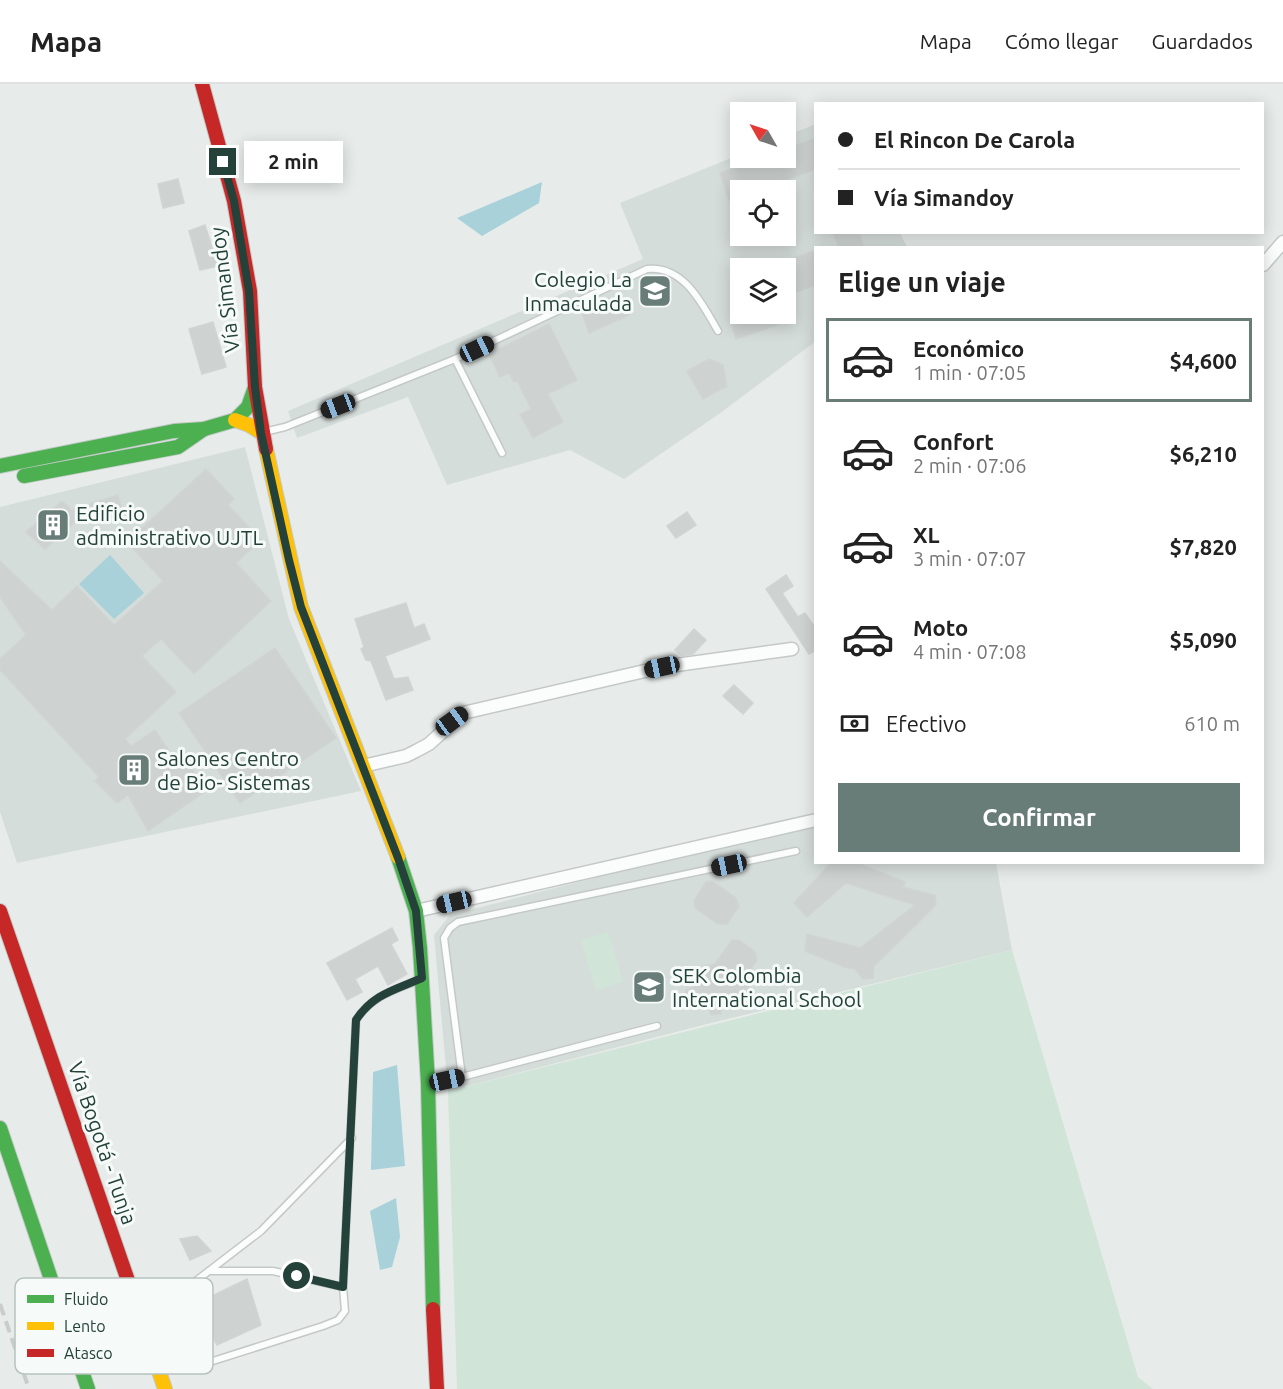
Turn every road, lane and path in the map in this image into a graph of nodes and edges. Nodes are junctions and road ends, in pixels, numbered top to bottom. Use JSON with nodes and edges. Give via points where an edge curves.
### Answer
{"nodes":[{"id":1,"x":202,"y":84,"type":"edge"},
{"id":2,"x":1283,"y":242,"type":"edge"},
{"id":3,"x":1264,"y":264,"type":"edge"},
{"id":4,"x":718,"y":331,"type":"dead end"},
{"id":5,"x":455,"y":359,"type":"junction"},
{"id":6,"x":255,"y":387,"type":"junction"},
{"id":7,"x":235,"y":420,"type":"junction"},
{"id":8,"x":204,"y":429,"type":"junction"},
{"id":9,"x":261,"y":433,"type":"junction"},
{"id":10,"x":502,"y":453,"type":"dead end"},
{"id":11,"x":0,"y":466,"type":"edge"},
{"id":12,"x":11,"y":478,"type":"dead end"},
{"id":13,"x":792,"y":649,"type":"dead end"},
{"id":14,"x":363,"y":766,"type":"junction"},
{"id":15,"x":814,"y":820,"type":"edge"},
{"id":16,"x":796,"y":851,"type":"dead end"},
{"id":17,"x":0,"y":910,"type":"edge"},
{"id":18,"x":416,"y":911,"type":"junction"},
{"id":19,"x":422,"y":978,"type":"junction"},
{"id":20,"x":657,"y":1026,"type":"dead end"},
{"id":21,"x":462,"y":1077,"type":"junction"},
{"id":22,"x":428,"y":1083,"type":"junction"},
{"id":23,"x":1,"y":1133,"type":"edge"},
{"id":24,"x":352,"y":1138,"type":"junction"},
{"id":25,"x":209,"y":1271,"type":"junction"},
{"id":26,"x":50,"y":1278,"type":"edge"},
{"id":27,"x":127,"y":1278,"type":"edge"},
{"id":28,"x":200,"y":1278,"type":"edge"},
{"id":29,"x":343,"y":1287,"type":"junction"},
{"id":30,"x":213,"y":1361,"type":"edge"},
{"id":31,"x":83,"y":1374,"type":"edge"},
{"id":32,"x":160,"y":1374,"type":"edge"},
{"id":33,"x":88,"y":1389,"type":"edge"},
{"id":34,"x":165,"y":1389,"type":"edge"},
{"id":35,"x":437,"y":1389,"type":"edge"}],
"edges":[{"from":1,"to":6,"type":"main road","name":"Vía Simandoy","via":[[234,201],[249,291]]},
{"from":2,"to":3,"type":"street"},
{"from":4,"to":5,"type":"lane","via":[[700,301],[678,276],[667,270],[647,269]]},
{"from":5,"to":9,"type":"lane"},
{"from":5,"to":10,"type":"lane"},
{"from":6,"to":7,"type":"main road","via":[[248,407]]},
{"from":6,"to":9,"type":"main road","name":"Vía Simandoy"},
{"from":7,"to":8,"type":"main road"},
{"from":7,"to":9,"type":"main road"},
{"from":8,"to":11,"type":"main road","via":[[174,431]]},
{"from":8,"to":12,"type":"main road","via":[[178,447]]},
{"from":9,"to":14,"type":"main road","name":"Vía Simandoy","via":[[301,607]]},
{"from":13,"to":14,"type":"street","via":[[662,667],[463,713],[416,751]]},
{"from":14,"to":18,"type":"main road","name":"Vía Simandoy"},
{"from":15,"to":18,"type":"street"},
{"from":16,"to":21,"type":"lane","via":[[458,922],[444,938]]},
{"from":17,"to":27,"type":"main road","name":"Vía Bogotá - Tunja"},
{"from":18,"to":19,"type":"main road","name":"Vía Simandoy"},
{"from":19,"to":22,"type":"main road","name":"Vía Simandoy"},
{"from":19,"to":24,"type":"lane","via":[[375,998],[356,1020]]},
{"from":20,"to":21,"type":"lane"},
{"from":21,"to":22,"type":"lane"},
{"from":22,"to":35,"type":"main road","name":"Vía Simandoy"},
{"from":23,"to":26,"type":"main road"},
{"from":24,"to":25,"type":"lane","via":[[261,1231]]},
{"from":24,"to":29,"type":"lane"},
{"from":25,"to":28,"type":"lane"},
{"from":25,"to":29,"type":"lane","via":[[273,1271]]},
{"from":29,"to":30,"type":"lane","via":[[345,1311],[338,1320]]},
{"from":31,"to":33,"type":"main road"},
{"from":32,"to":34,"type":"main road","name":"Vía Bogotá - Tunja"}]}
